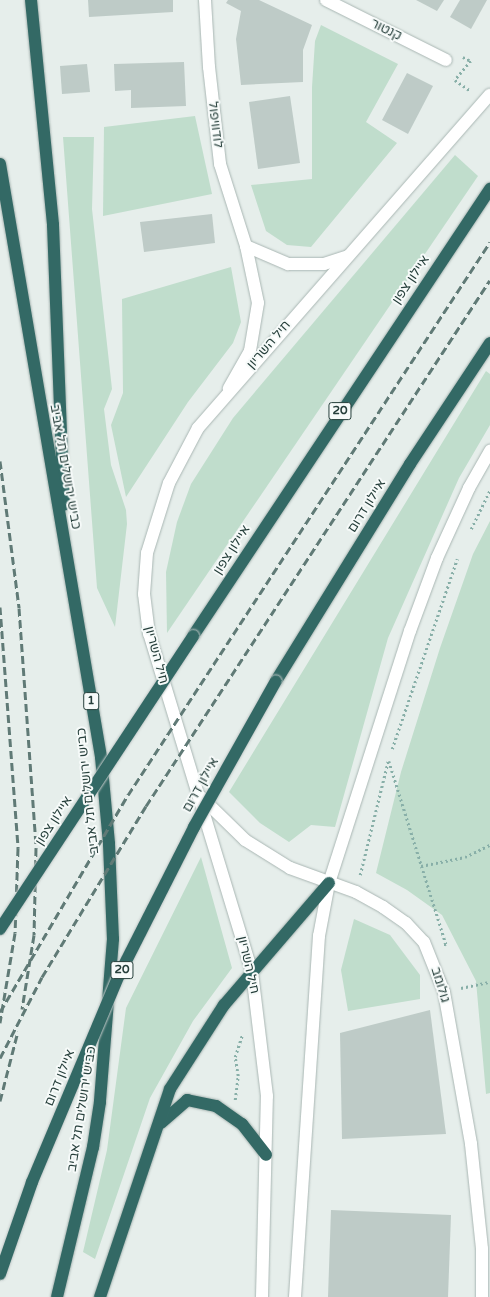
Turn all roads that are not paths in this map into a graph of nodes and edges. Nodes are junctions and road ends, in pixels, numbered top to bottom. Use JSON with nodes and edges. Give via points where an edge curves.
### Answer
{"nodes":[{"id":1,"x":31,"y":0,"type":"edge"},
{"id":2,"x":205,"y":0,"type":"edge"},
{"id":3,"x":326,"y":0,"type":"edge"},
{"id":4,"x":446,"y":60,"type":"dead end"},
{"id":5,"x":490,"y":95,"type":"edge"},
{"id":6,"x":0,"y":164,"type":"edge"},
{"id":7,"x":490,"y":188,"type":"edge"},
{"id":8,"x":246,"y":246,"type":"junction"},
{"id":9,"x":348,"y":256,"type":"junction"},
{"id":10,"x":490,"y":343,"type":"edge"},
{"id":11,"x":225,"y":395,"type":"junction"},
{"id":12,"x":490,"y":451,"type":"edge"},
{"id":13,"x":66,"y":550,"type":"junction"},
{"id":14,"x":201,"y":797,"type":"junction"},
{"id":15,"x":329,"y":883,"type":"junction"},
{"id":16,"x":0,"y":929,"type":"edge"},
{"id":17,"x":252,"y":972,"type":"junction"},
{"id":18,"x":151,"y":1140,"type":"junction"},
{"id":19,"x":266,"y":1155,"type":"junction"},
{"id":20,"x":0,"y":1274,"type":"edge"},
{"id":21,"x":57,"y":1297,"type":"edge"},
{"id":22,"x":100,"y":1297,"type":"edge"},
{"id":23,"x":262,"y":1297,"type":"edge"},
{"id":24,"x":295,"y":1297,"type":"edge"},
{"id":25,"x":482,"y":1297,"type":"edge"}],
"edges":[{"from":1,"to":13,"type":"highway","via":[[53,225]]},
{"from":2,"to":8,"type":"main road","name":"לודוויפול","via":[[210,83],[220,164]]},
{"from":3,"to":4,"type":"main road","name":"קנטור"},
{"from":5,"to":9,"type":"main road","name":"חיל השריון"},
{"from":6,"to":13,"type":"highway","name":"כביש ירושלים תל אביב","number":"1"},
{"from":7,"to":16,"type":"highway","name":"איילון צפון","number":"20","bridge":true},
{"from":8,"to":9,"type":"main road","via":[[288,264],[324,264]]},
{"from":8,"to":11,"type":"main road","name":"לודוויפול","via":[[258,303],[255,331],[250,351]]},
{"from":9,"to":11,"type":"main road","name":"חיל השריון"},
{"from":10,"to":20,"type":"highway","name":"איילון דרום","number":"20","bridge":true,"via":[[410,464],[276,681],[194,827],[119,975],[32,1182]]},
{"from":11,"to":14,"type":"main road","name":"חיל השריון","via":[[198,428],[169,483],[147,553],[144,594],[149,634]]},
{"from":12,"to":15,"type":"main road","via":[[447,537],[410,631]]},
{"from":13,"to":21,"type":"highway","name":"כביש ירושלים תל אביב","number":"1","via":[[101,757],[112,940],[109,1019],[94,1139]]},
{"from":14,"to":15,"type":"main road","name":"גולומב","via":[[245,840],[290,868]]},
{"from":14,"to":17,"type":"main road","name":"חיל השריון"},
{"from":15,"to":17,"type":"highway"},
{"from":15,"to":24,"type":"main road","via":[[319,936]]},
{"from":15,"to":25,"type":"main road","name":"גולומב","via":[[356,892],[406,923],[431,957],[444,992],[471,1144],[482,1249]]},
{"from":17,"to":18,"type":"highway","via":[[194,1048],[170,1089]]},
{"from":17,"to":19,"type":"main road","name":"חיל השריון","via":[[268,1096]]},
{"from":18,"to":19,"type":"highway","via":[[168,1113],[187,1100],[216,1106],[229,1113],[254,1136]]},
{"from":18,"to":22,"type":"highway"},
{"from":19,"to":23,"type":"main road","name":"חיל השריון"}]}
